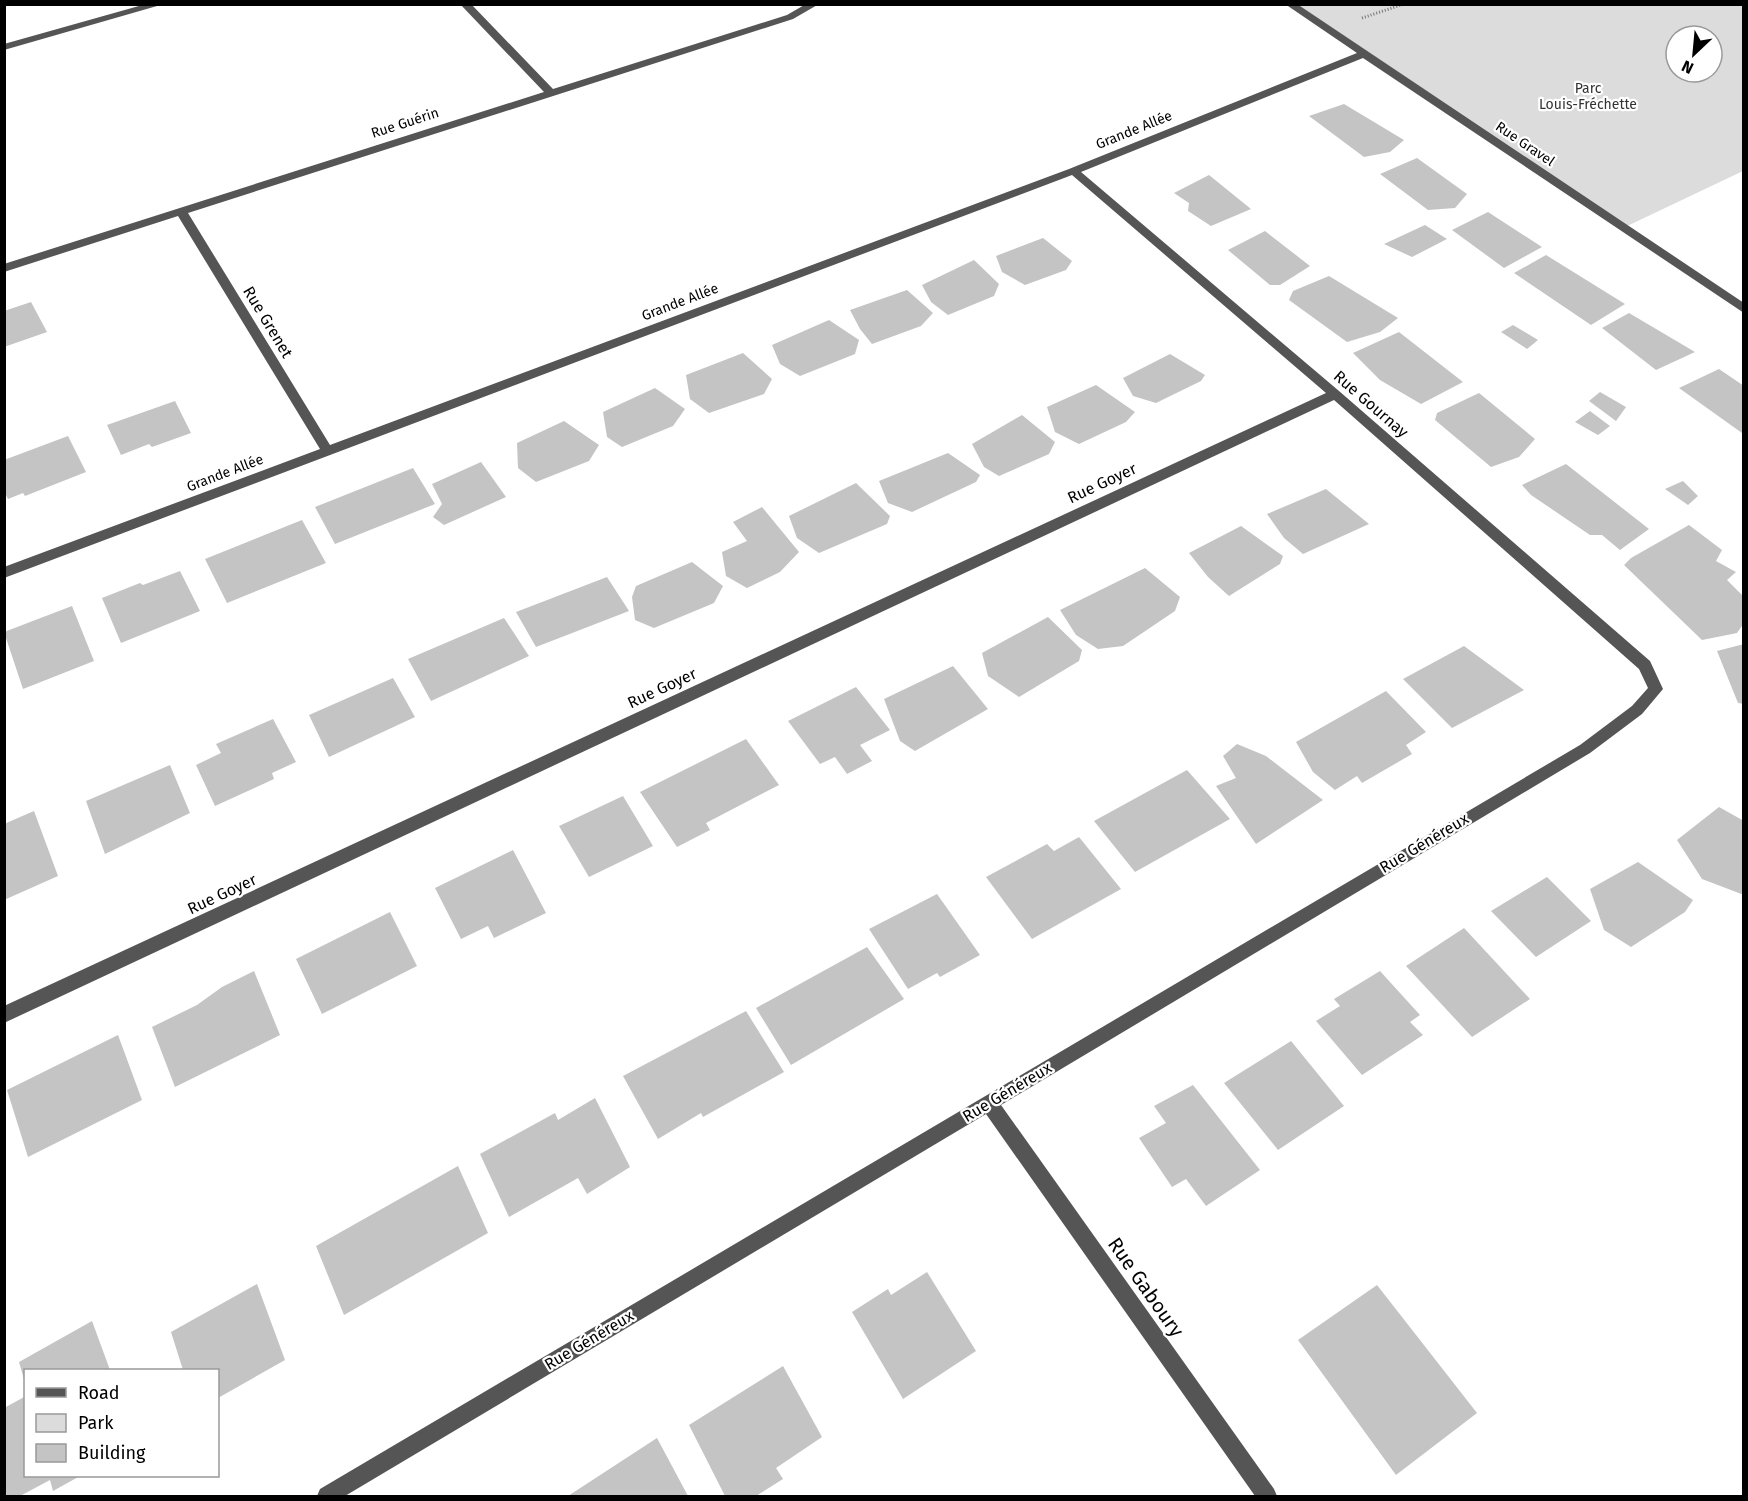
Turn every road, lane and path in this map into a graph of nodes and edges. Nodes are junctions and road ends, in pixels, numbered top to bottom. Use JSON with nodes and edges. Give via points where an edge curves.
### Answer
{"nodes":[{"id":1,"x":159,"y":4,"type":"edge"},
{"id":2,"x":465,"y":4,"type":"edge"},
{"id":3,"x":814,"y":4,"type":"edge"},
{"id":4,"x":1290,"y":4,"type":"edge"},
{"id":5,"x":4,"y":47,"type":"edge"},
{"id":6,"x":1364,"y":54,"type":"junction"},
{"id":7,"x":550,"y":92,"type":"junction"},
{"id":8,"x":1073,"y":171,"type":"junction"},
{"id":9,"x":181,"y":211,"type":"junction"},
{"id":10,"x":4,"y":268,"type":"edge"},
{"id":11,"x":1743,"y":309,"type":"edge"},
{"id":12,"x":1335,"y":394,"type":"junction"},
{"id":13,"x":327,"y":451,"type":"junction"},
{"id":14,"x":4,"y":573,"type":"edge"},
{"id":15,"x":1645,"y":665,"type":"joint"},
{"id":16,"x":4,"y":1015,"type":"edge"},
{"id":17,"x":989,"y":1102,"type":"junction"},
{"id":18,"x":327,"y":1497,"type":"edge"},
{"id":19,"x":1267,"y":1497,"type":"edge"}],
"edges":[{"from":1,"to":5,"type":"street"},
{"from":2,"to":7,"type":"street"},
{"from":3,"to":7,"type":"street","name":"Rue Guérin","via":[[790,17]]},
{"from":4,"to":6,"type":"street","name":"Rue Gravel"},
{"from":6,"to":8,"type":"street","name":"Grande Allée"},
{"from":6,"to":11,"type":"street","name":"Rue Gravel"},
{"from":7,"to":9,"type":"street","name":"Rue Guérin"},
{"from":8,"to":12,"type":"street","name":"Rue Gournay"},
{"from":8,"to":13,"type":"street","name":"Grande Allée"},
{"from":9,"to":10,"type":"street","name":"Rue Guérin"},
{"from":9,"to":13,"type":"street","name":"Rue Grenet"},
{"from":12,"to":15,"type":"street","name":"Rue Gournay"},
{"from":12,"to":16,"type":"street","name":"Rue Goyer"},
{"from":13,"to":14,"type":"street","name":"Grande Allée"},
{"from":15,"to":17,"type":"street","name":"Rue Généreux","via":[[1656,689],[1638,710],[1585,748]]},
{"from":17,"to":18,"type":"street","name":"Rue Généreux"},
{"from":17,"to":19,"type":"street","name":"Rue Gaboury"}]}
